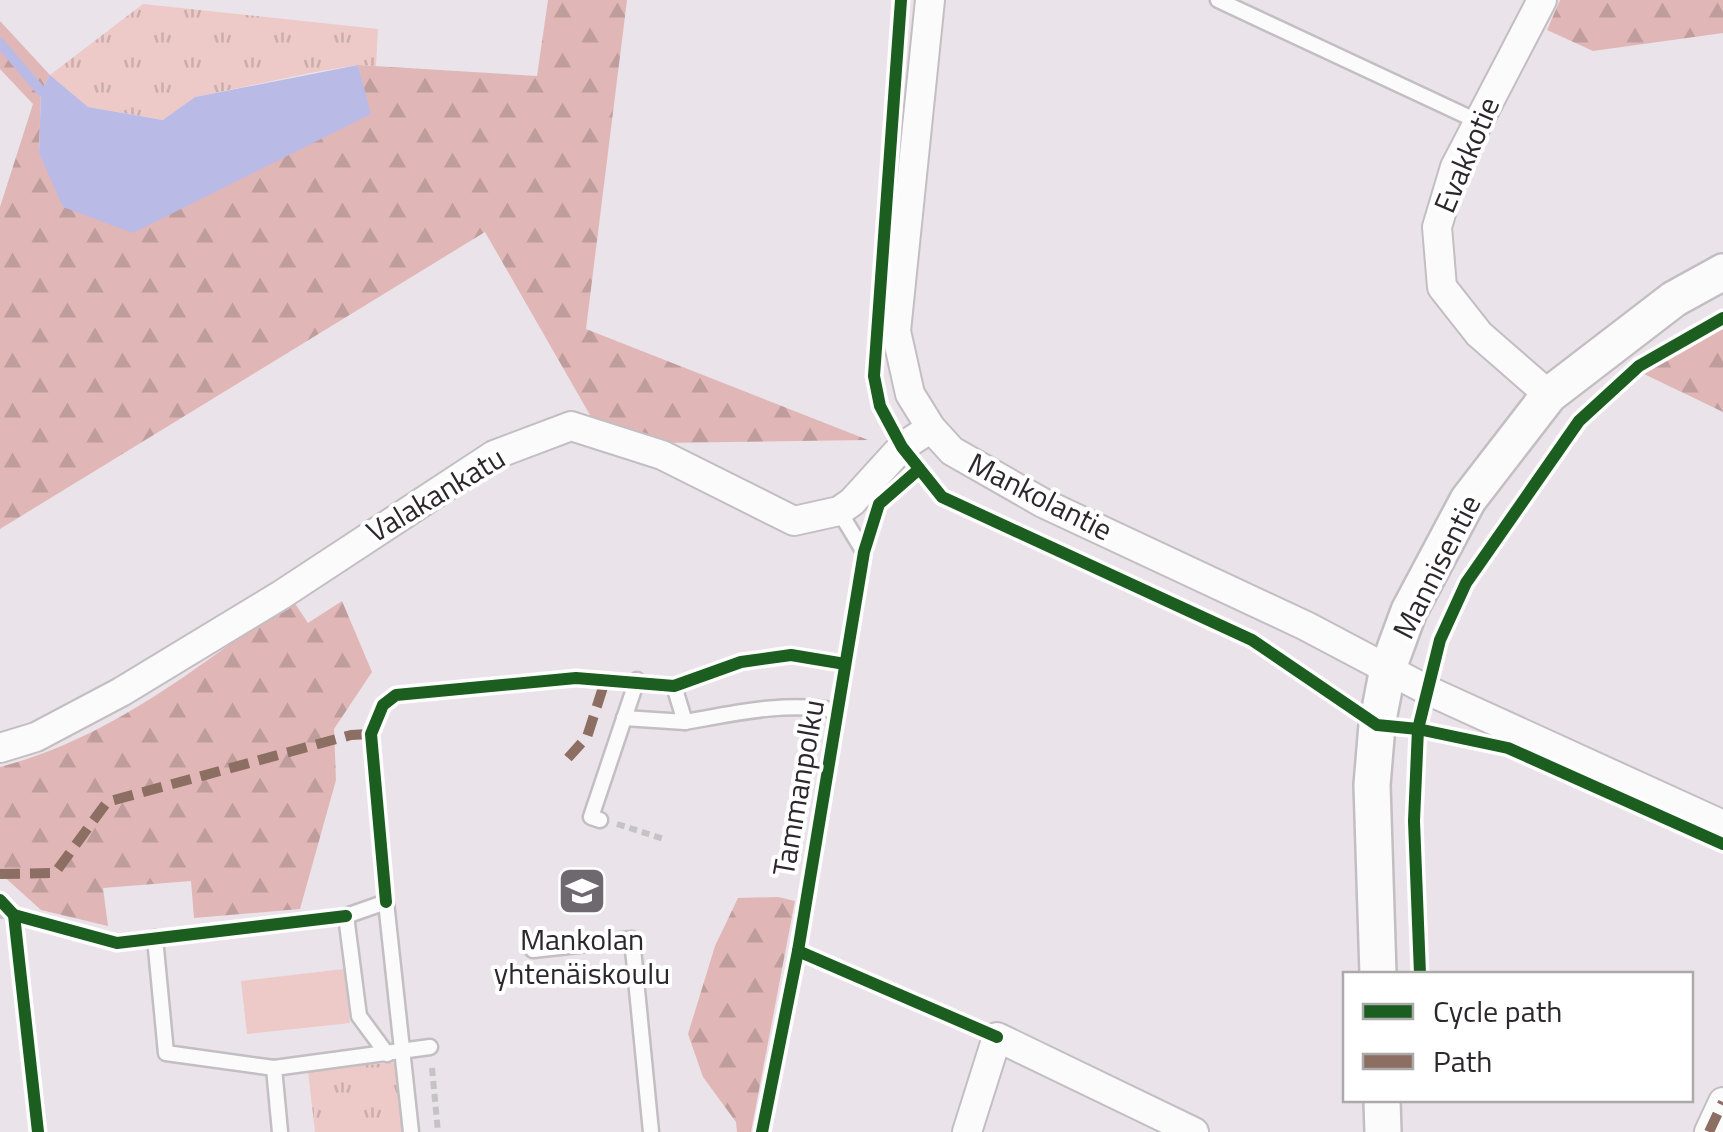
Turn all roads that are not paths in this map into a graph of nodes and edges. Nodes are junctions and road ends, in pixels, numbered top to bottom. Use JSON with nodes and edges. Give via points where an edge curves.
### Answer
{"nodes":[{"id":1,"x":930,"y":0,"type":"edge"},
{"id":2,"x":1218,"y":0,"type":"edge"},
{"id":3,"x":1542,"y":0,"type":"edge"},
{"id":4,"x":1478,"y":121,"type":"junction"},
{"id":5,"x":1723,"y":272,"type":"edge"},
{"id":6,"x":1550,"y":396,"type":"junction"},
{"id":7,"x":930,"y":428,"type":"junction"},
{"id":8,"x":838,"y":511,"type":"junction"},
{"id":9,"x":864,"y":552,"type":"dead end"},
{"id":10,"x":1388,"y":668,"type":"junction"},
{"id":11,"x":636,"y":680,"type":"dead end"},
{"id":12,"x":674,"y":686,"type":"dead end"},
{"id":13,"x":837,"y":711,"type":"dead end"},
{"id":14,"x":624,"y":718,"type":"junction"},
{"id":15,"x":685,"y":722,"type":"junction"},
{"id":16,"x":0,"y":748,"type":"edge"},
{"id":17,"x":600,"y":820,"type":"dead end"},
{"id":18,"x":1723,"y":825,"type":"edge"},
{"id":19,"x":156,"y":938,"type":"dead end"},
{"id":20,"x":533,"y":950,"type":"dead end"},
{"id":21,"x":1378,"y":972,"type":"edge"},
{"id":22,"x":430,"y":1047,"type":"road end"},
{"id":23,"x":403,"y":1052,"type":"junction"},
{"id":24,"x":387,"y":1054,"type":"junction"},
{"id":25,"x":274,"y":1068,"type":"junction"},
{"id":26,"x":1382,"y":1102,"type":"edge"},
{"id":27,"x":1723,"y":1102,"type":"edge"},
{"id":28,"x":280,"y":1132,"type":"edge"},
{"id":29,"x":410,"y":1132,"type":"edge"},
{"id":30,"x":651,"y":1132,"type":"edge"},
{"id":31,"x":967,"y":1132,"type":"edge"},
{"id":32,"x":1194,"y":1132,"type":"edge"},
{"id":33,"x":1383,"y":1132,"type":"edge"},
{"id":34,"x":1708,"y":1132,"type":"edge"}],
"edges":[{"from":1,"to":7,"type":"street","name":"Mankolantie","via":[[896,331],[910,394]]},
{"from":2,"to":4,"type":"lane"},
{"from":3,"to":4,"type":"street","name":"Evakkotie"},
{"from":4,"to":6,"type":"street","name":"Evakkotie","via":[[1436,228],[1442,287],[1479,334]]},
{"from":5,"to":6,"type":"street","name":"Mannisentie","via":[[1674,300]]},
{"from":6,"to":10,"type":"street","name":"Mannisentie","via":[[1468,500],[1409,611]]},
{"from":7,"to":8,"type":"street"},
{"from":7,"to":10,"type":"street","name":"Mankolantie","via":[[952,451],[1043,503]]},
{"from":8,"to":9,"type":"lane"},
{"from":8,"to":16,"type":"street","name":"Valakankatu","via":[[794,521],[662,454],[571,426],[494,454],[138,682],[36,738]]},
{"from":10,"to":18,"type":"street","name":"Mankolantie"},
{"from":10,"to":21,"type":"street","name":"Mannisentie","via":[[1372,785]]},
{"from":11,"to":14,"type":"lane"},
{"from":12,"to":15,"type":"lane"},
{"from":13,"to":15,"type":"lane","via":[[774,707]]},
{"from":14,"to":15,"type":"lane"},
{"from":14,"to":17,"type":"lane","via":[[591,817]]},
{"from":19,"to":25,"type":"lane","via":[[166,1053]]},
{"from":20,"to":30,"type":"lane","via":[[632,939]]},
{"from":22,"to":23,"type":"lane"},
{"from":23,"to":24,"type":"lane"},
{"from":23,"to":24,"type":"lane","via":[[386,902],[346,916],[359,1016]]},
{"from":23,"to":29,"type":"lane"},
{"from":24,"to":25,"type":"lane"},
{"from":25,"to":28,"type":"lane"},
{"from":26,"to":33,"type":"street"},
{"from":27,"to":34,"type":"street"},
{"from":31,"to":32,"type":"street","via":[[997,1037]]}]}
